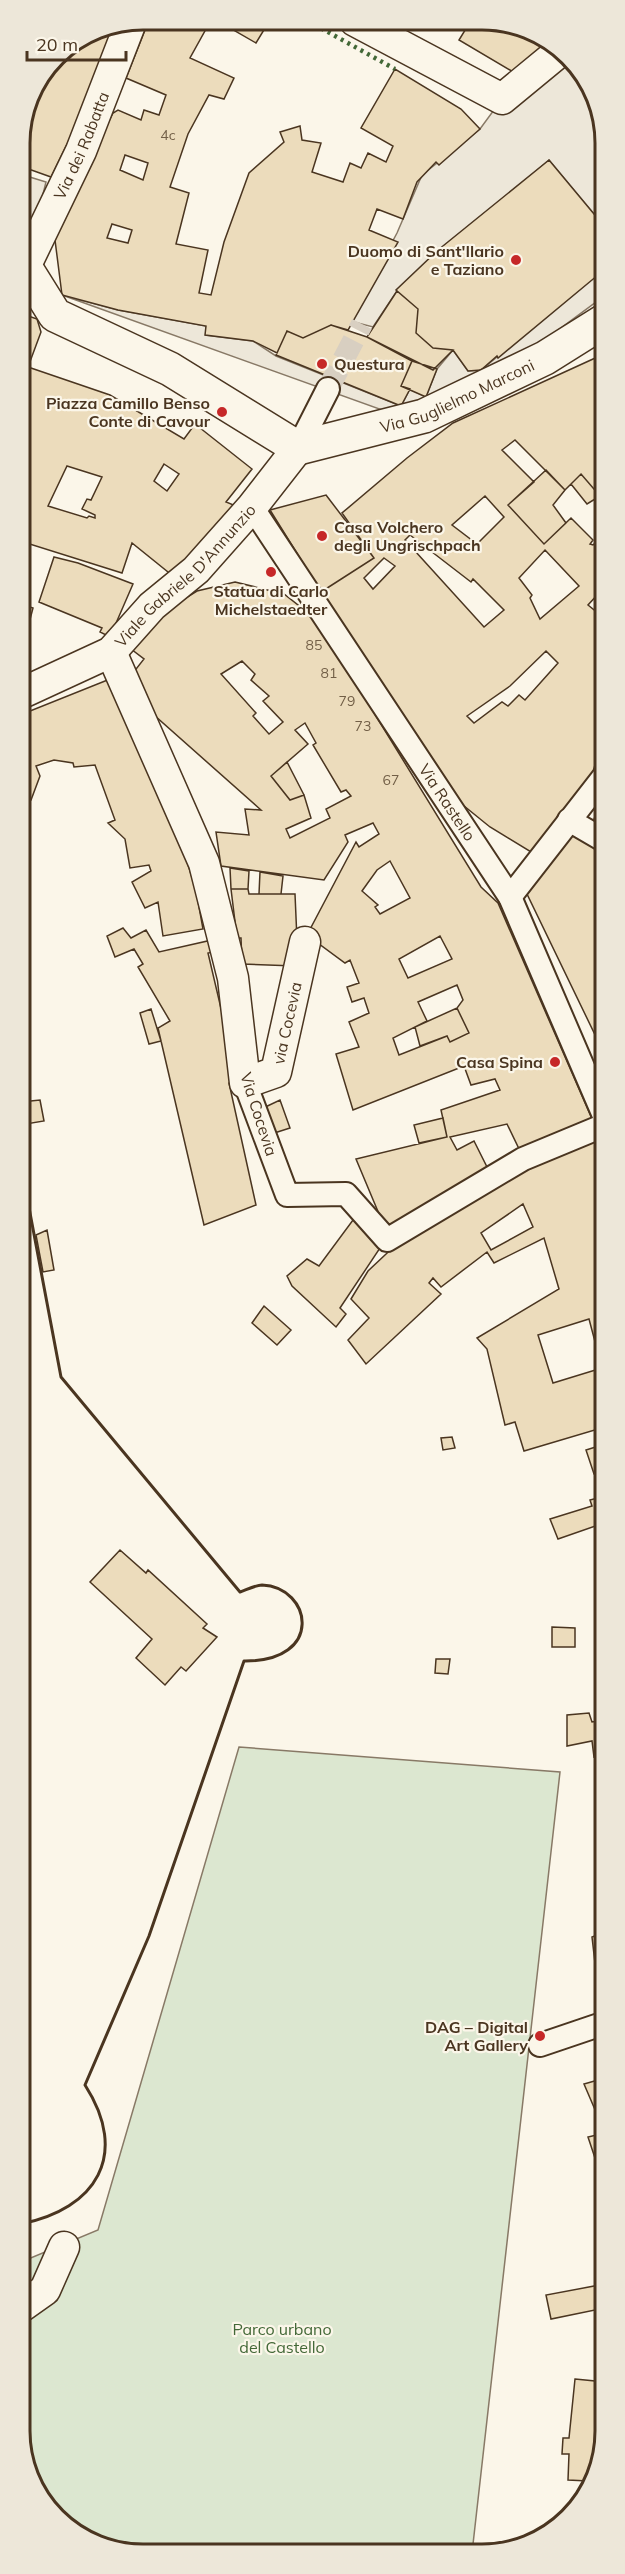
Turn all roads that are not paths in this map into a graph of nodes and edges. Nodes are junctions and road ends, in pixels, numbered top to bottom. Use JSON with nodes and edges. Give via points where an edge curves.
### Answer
{"nodes":[{"id":1,"x":372,"y":30,"type":"edge"},
{"id":2,"x":127,"y":31,"type":"edge"},
{"id":3,"x":554,"y":56,"type":"edge"},
{"id":4,"x":30,"y":251,"type":"edge"},
{"id":5,"x":30,"y":279,"type":"edge"},
{"id":6,"x":595,"y":327,"type":"edge"},
{"id":7,"x":328,"y":389,"type":"tunnel mouth"},
{"id":8,"x":298,"y":448,"type":"junction"},
{"id":9,"x":252,"y":507,"type":"junction"},
{"id":10,"x":111,"y":652,"type":"junction"},
{"id":11,"x":30,"y":689,"type":"edge"},
{"id":12,"x":595,"y":788,"type":"edge"},
{"id":13,"x":569,"y":820,"type":"junction"},
{"id":14,"x":595,"y":835,"type":"edge"},
{"id":15,"x":510,"y":897,"type":"junction"},
{"id":16,"x":305,"y":942,"type":"dead end"},
{"id":17,"x":245,"y":1083,"type":"junction"},
{"id":18,"x":595,"y":1095,"type":"edge"},
{"id":19,"x":595,"y":1129,"type":"edge"},
{"id":20,"x":595,"y":2026,"type":"edge"},
{"id":21,"x":540,"y":2045,"type":"dead end"},
{"id":22,"x":64,"y":2247,"type":"dead end"},
{"id":23,"x":30,"y":2301,"type":"edge"}],
"edges":[{"from":1,"to":3,"type":"street","via":[[502,99]]},
{"from":2,"to":4,"type":"street","name":"Via dei Rabatta","via":[[81,151]]},
{"from":5,"to":8,"type":"main road","via":[[55,315],[170,369]]},
{"from":6,"to":8,"type":"main road","name":"Via Guglielmo Marconi","via":[[545,358],[424,416]]},
{"from":7,"to":8,"type":"street"},
{"from":8,"to":9,"type":"street","name":"Viale Gabriele D'Annunzio"},
{"from":9,"to":10,"type":"street","name":"Viale Gabriele D'Annunzio","via":[[196,570],[152,606]]},
{"from":9,"to":15,"type":"street","name":"Via Rastello"},
{"from":10,"to":11,"type":"street","name":"Viale Gabriele D'Annunzio"},
{"from":10,"to":17,"type":"street","name":"Via Cocevia","via":[[204,863],[233,978]]},
{"from":12,"to":13,"type":"street"},
{"from":13,"to":14,"type":"street"},
{"from":13,"to":15,"type":"street"},
{"from":15,"to":18,"type":"street","name":"Via Rastello"},
{"from":16,"to":17,"type":"street","name":"via Cocevia","via":[[276,1072]]},
{"from":17,"to":19,"type":"street","name":"Via Cocevia","via":[[287,1195],[346,1194],[387,1240],[523,1159]]},
{"from":20,"to":21,"type":"street"},
{"from":22,"to":23,"type":"street","via":[[45,2290]]}]}
